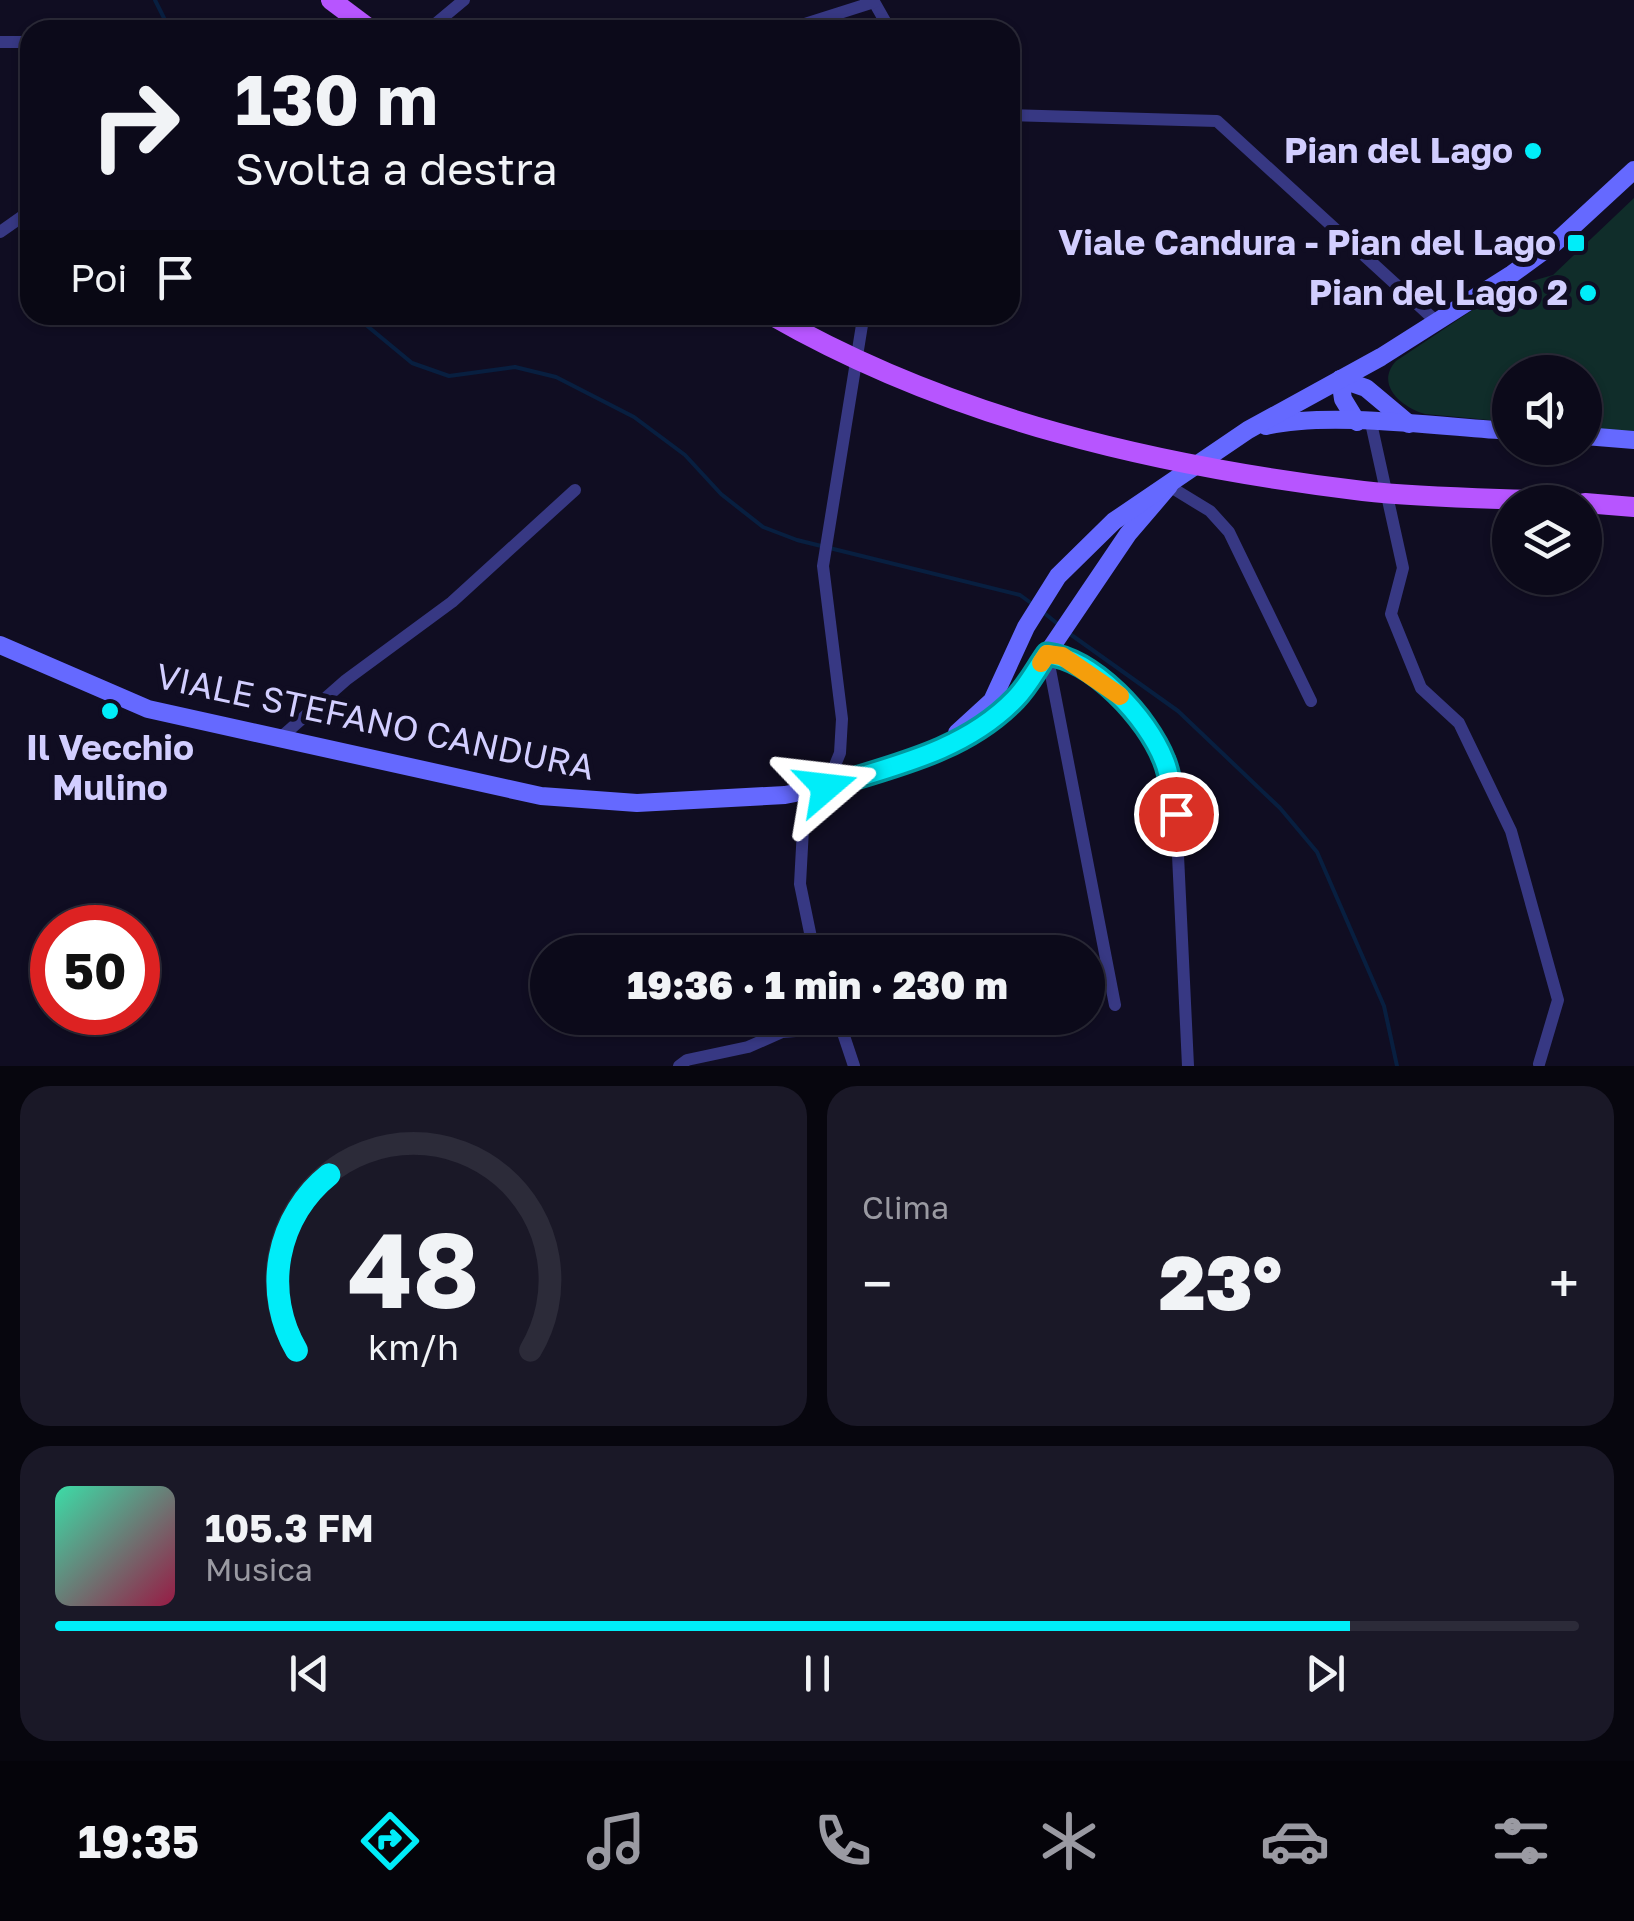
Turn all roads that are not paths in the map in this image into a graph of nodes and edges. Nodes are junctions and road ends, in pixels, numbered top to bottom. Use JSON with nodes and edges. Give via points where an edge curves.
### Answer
{"nodes":[{"id":1,"x":332,"y":0,"type":"edge"},
{"id":2,"x":464,"y":0,"type":"edge"},
{"id":3,"x":874,"y":1,"type":"edge"},
{"id":4,"x":358,"y":20,"type":"edge"},
{"id":5,"x":440,"y":20,"type":"edge"},
{"id":6,"x":816,"y":20,"type":"edge"},
{"id":7,"x":1020,"y":116,"type":"edge"},
{"id":8,"x":1634,"y":170,"type":"edge"},
{"id":9,"x":1438,"y":322,"type":"junction"},
{"id":10,"x":789,"y":325,"type":"edge"},
{"id":11,"x":862,"y":325,"type":"edge"},
{"id":12,"x":1381,"y":358,"type":"junction"},
{"id":13,"x":1340,"y":379,"type":"junction"},
{"id":14,"x":1380,"y":399,"type":"junction"},
{"id":15,"x":1364,"y":423,"type":"junction"},
{"id":16,"x":1409,"y":424,"type":"junction"},
{"id":17,"x":1248,"y":430,"type":"junction"},
{"id":18,"x":1492,"y":430,"type":"edge"},
{"id":19,"x":1602,"y":437,"type":"edge"},
{"id":20,"x":1634,"y":440,"type":"edge"},
{"id":21,"x":1169,"y":486,"type":"junction"},
{"id":22,"x":575,"y":490,"type":"dead end"},
{"id":23,"x":1492,"y":498,"type":"edge"},
{"id":24,"x":1602,"y":504,"type":"edge"},
{"id":25,"x":1634,"y":507,"type":"edge"},
{"id":26,"x":0,"y":645,"type":"edge"},
{"id":27,"x":1050,"y":649,"type":"junction"},
{"id":28,"x":1311,"y":701,"type":"dead end"},
{"id":29,"x":278,"y":739,"type":"junction"},
{"id":30,"x":924,"y":755,"type":"junction"},
{"id":31,"x":826,"y":787,"type":"junction"},
{"id":32,"x":805,"y":792,"type":"junction"},
{"id":33,"x":810,"y":935,"type":"edge"},
{"id":34,"x":1115,"y":1005,"type":"dead end"},
{"id":35,"x":775,"y":1035,"type":"edge"},
{"id":36,"x":843,"y":1035,"type":"edge"},
{"id":37,"x":1538,"y":1064,"type":"edge"},
{"id":38,"x":679,"y":1066,"type":"edge"},
{"id":39,"x":854,"y":1066,"type":"edge"},
{"id":40,"x":1188,"y":1066,"type":"edge"}],
"edges":[{"from":1,"to":4,"type":"main road"},
{"from":2,"to":5,"type":"street"},
{"from":3,"to":6,"type":"street"},
{"from":7,"to":9,"type":"street","via":[[1217,121]]},
{"from":8,"to":9,"type":"main road","via":[[1556,242]]},
{"from":9,"to":12,"type":"main road"},
{"from":10,"to":23,"type":"main road","bridge":true,"via":[[924,391],[1095,444],[1366,491]]},
{"from":11,"to":31,"type":"street","via":[[822,566],[842,720],[840,754]]},
{"from":12,"to":13,"type":"main road"},
{"from":12,"to":14,"type":"main road"},
{"from":13,"to":14,"type":"main road"},
{"from":13,"to":15,"type":"main road","via":[[1343,400]]},
{"from":13,"to":17,"type":"main road"},
{"from":14,"to":16,"type":"main road"},
{"from":15,"to":16,"type":"main road"},
{"from":15,"to":17,"type":"main road","via":[[1283,422]]},
{"from":15,"to":37,"type":"street","via":[[1403,568],[1391,614],[1421,688],[1459,723],[1510,832],[1558,1000]]},
{"from":16,"to":18,"type":"main road"},
{"from":17,"to":21,"type":"main road"},
{"from":19,"to":20,"type":"main road"},
{"from":21,"to":27,"type":"main road","name":"VIALE STEFANO CANDURA"},
{"from":21,"to":28,"type":"street","via":[[1210,511],[1229,532]]},
{"from":21,"to":30,"type":"main road","name":"VIALE STEFANO CANDURA","via":[[1088,544],[1046,594],[992,701]]},
{"from":22,"to":29,"type":"street","via":[[452,602]]},
{"from":24,"to":25,"type":"main road"},
{"from":26,"to":29,"type":"main road","name":"VIALE STEFANO CANDURA","via":[[137,706]]},
{"from":27,"to":30,"type":"main road","name":"VIALE STEFANO CANDURA","via":[[1019,696],[994,719],[973,736]]},
{"from":27,"to":34,"type":"street"},
{"from":27,"to":40,"type":"street","via":[[1125,700],[1165,761],[1176,814]]},
{"from":29,"to":32,"type":"main road","name":"VIALE STEFANO CANDURA","via":[[572,800],[638,804]]},
{"from":30,"to":31,"type":"main road","name":"VIALE STEFANO CANDURA"},
{"from":31,"to":32,"type":"main road","name":"VIALE STEFANO CANDURA"},
{"from":32,"to":33,"type":"street","via":[[800,884]]},
{"from":35,"to":38,"type":"street"},
{"from":36,"to":39,"type":"street"}]}
